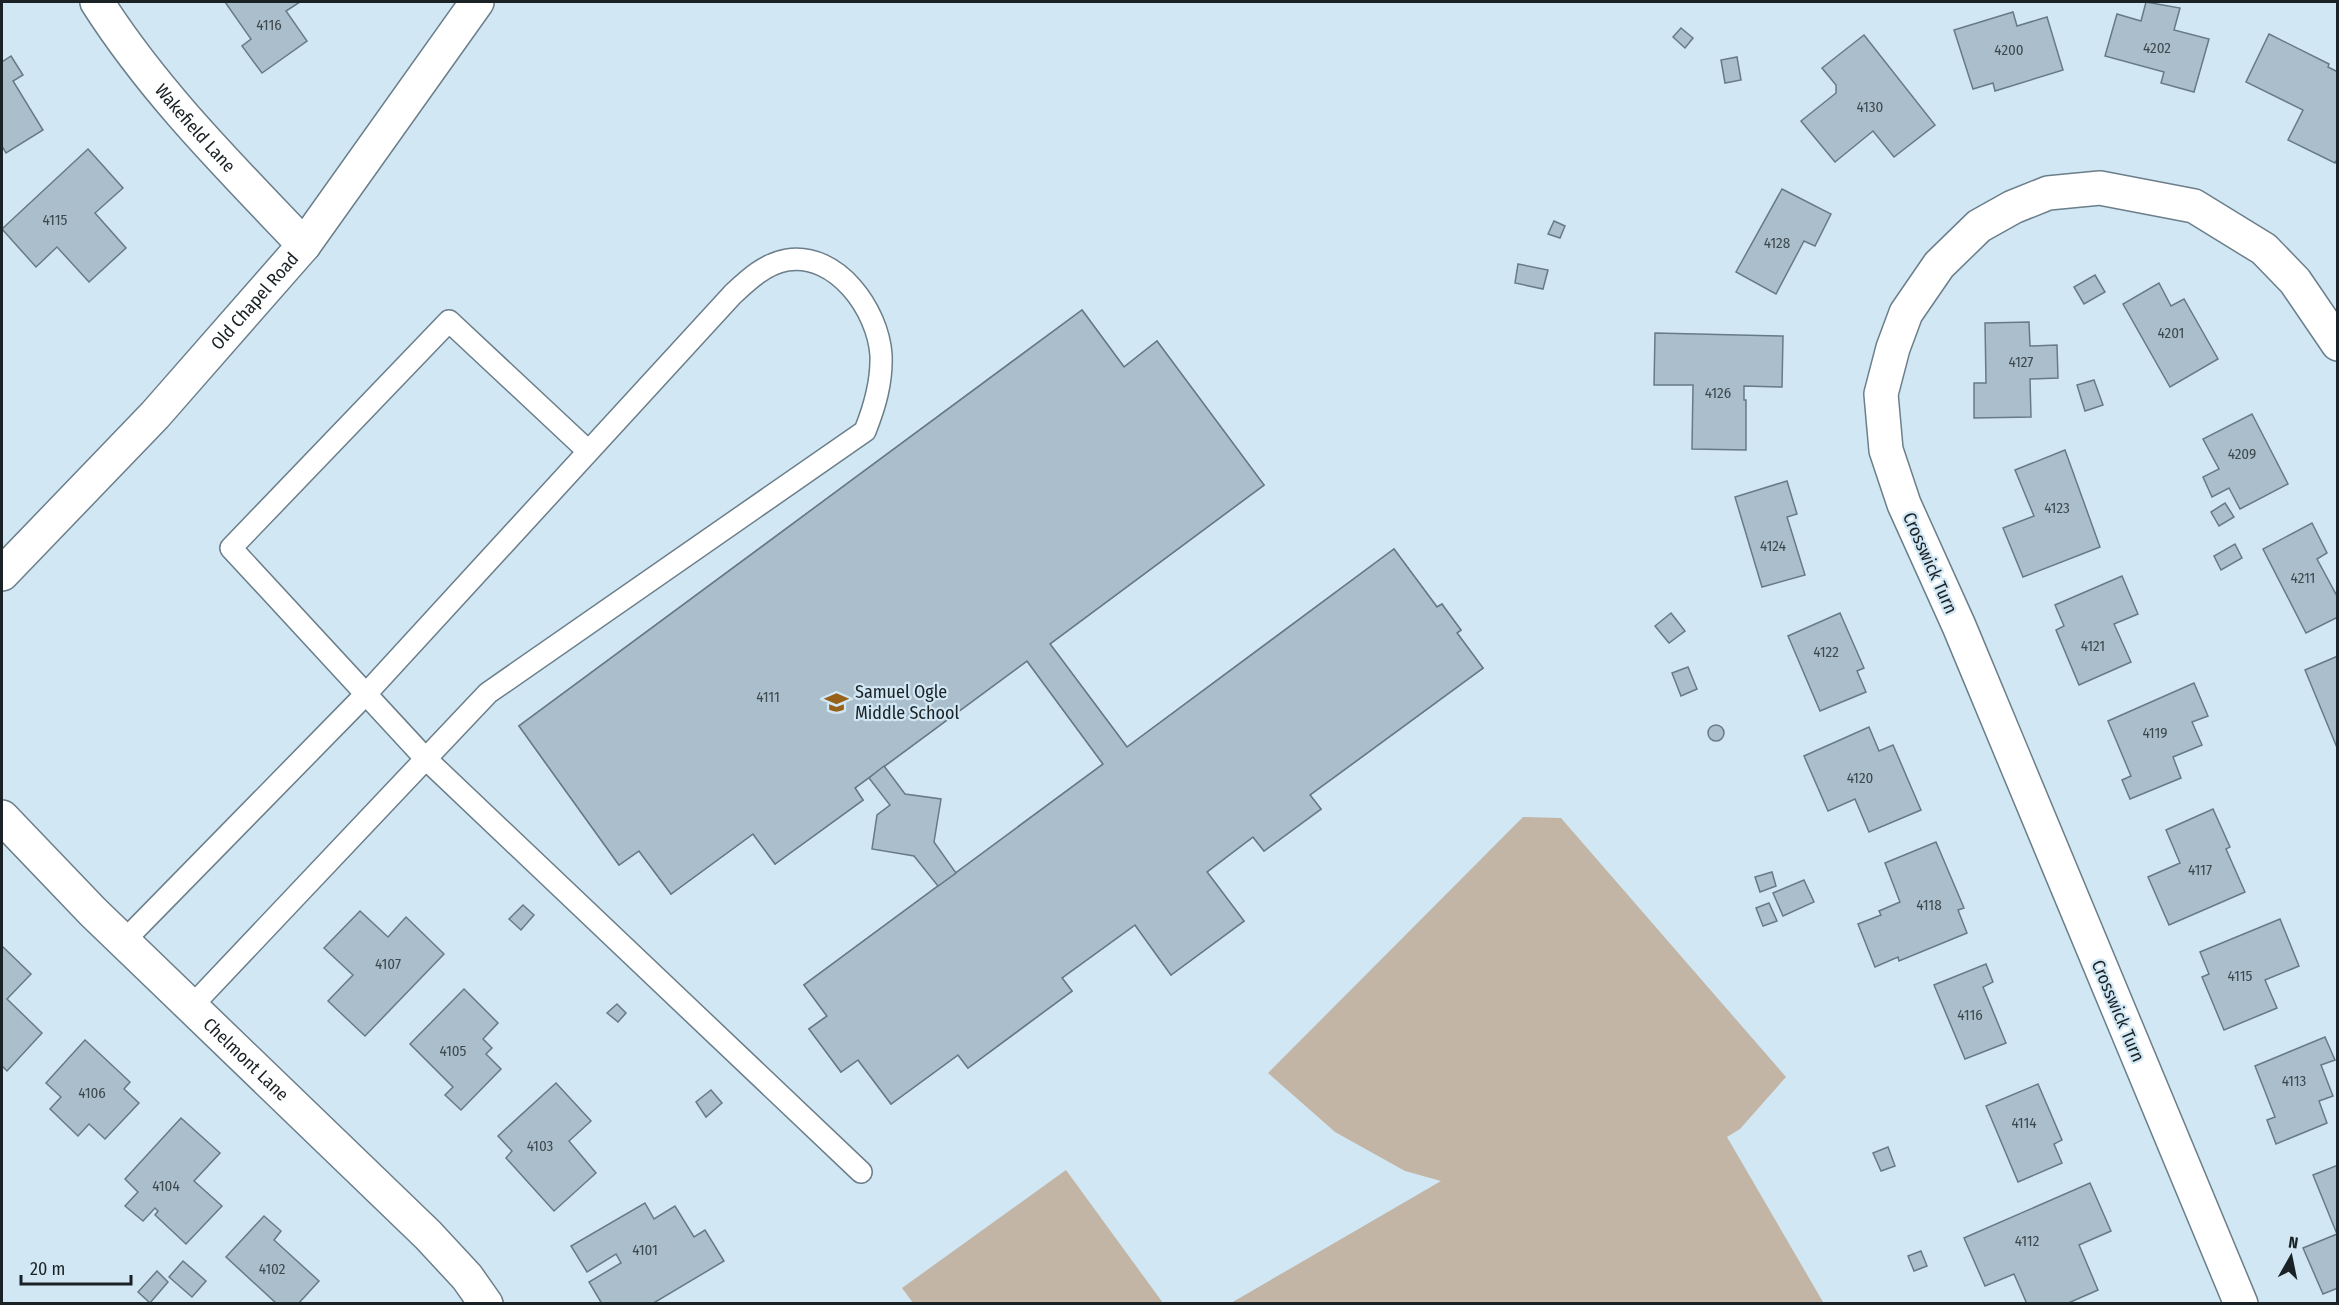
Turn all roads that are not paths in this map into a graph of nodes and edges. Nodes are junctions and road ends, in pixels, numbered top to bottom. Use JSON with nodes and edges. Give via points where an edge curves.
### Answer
{"nodes":[{"id":1,"x":98,"y":2,"type":"edge"},
{"id":2,"x":477,"y":2,"type":"edge"},
{"id":3,"x":304,"y":245,"type":"junction"},
{"id":4,"x":2337,"y":344,"type":"edge"},
{"id":5,"x":588,"y":451,"type":"junction"},
{"id":6,"x":2,"y":574,"type":"edge"},
{"id":7,"x":366,"y":694,"type":"junction"},
{"id":8,"x":425,"y":758,"type":"junction"},
{"id":9,"x":2,"y":817,"type":"edge"},
{"id":10,"x":123,"y":942,"type":"junction"},
{"id":11,"x":190,"y":1008,"type":"junction"},
{"id":12,"x":861,"y":1172,"type":"dead end"},
{"id":13,"x":486,"y":1304,"type":"edge"},
{"id":14,"x":2241,"y":1304,"type":"edge"}],
"edges":[{"from":1,"to":3,"type":"street","name":"Wakefield Lane","via":[[120,38],[182,117]]},
{"from":2,"to":3,"type":"street","name":"Old Chapel Road"},
{"from":3,"to":6,"type":"street","name":"Old Chapel Road","via":[[155,415]]},
{"from":4,"to":14,"type":"street","name":"Crosswick Turn","via":[[2295,281],[2264,249],[2194,206],[2100,188],[2048,193],[1979,226],[1938,265],[1906,314],[1881,394],[1886,450],[1904,504],[1959,626]]},
{"from":5,"to":7,"type":"lane"},
{"from":5,"to":7,"type":"lane","via":[[449,321],[231,548]]},
{"from":5,"to":8,"type":"lane","via":[[756,272],[787,260],[806,261],[837,272],[874,323],[881,353],[880,378],[865,430],[488,693]]},
{"from":7,"to":8,"type":"lane"},
{"from":7,"to":10,"type":"lane"},
{"from":8,"to":11,"type":"lane"},
{"from":8,"to":12,"type":"lane"},
{"from":9,"to":10,"type":"street","name":"Chelmont Lane"},
{"from":10,"to":11,"type":"street","name":"Chelmont Lane"},
{"from":11,"to":13,"type":"street","name":"Chelmont Lane","via":[[428,1235]]}]}
